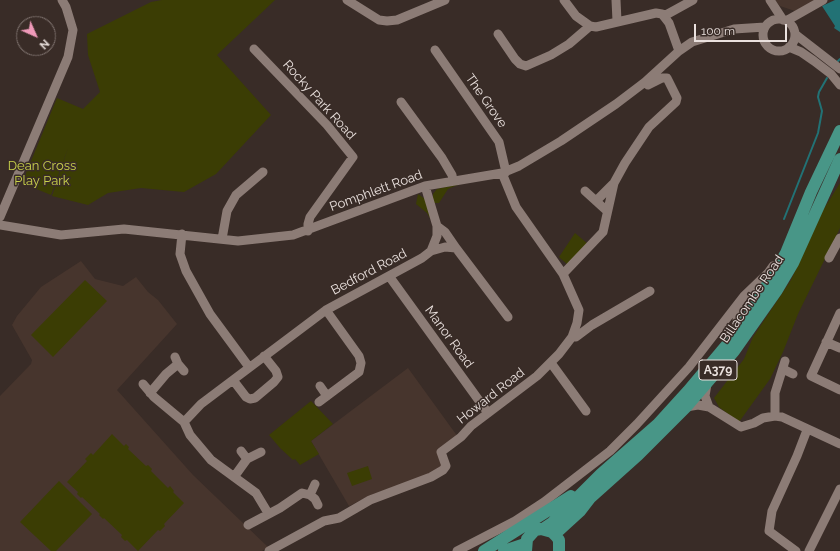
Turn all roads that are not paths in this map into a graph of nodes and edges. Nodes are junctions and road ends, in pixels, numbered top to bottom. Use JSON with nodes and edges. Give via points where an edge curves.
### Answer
{"nodes":[{"id":1,"x":62,"y":0,"type":"edge"},
{"id":2,"x":445,"y":0,"type":"edge"},
{"id":3,"x":564,"y":0,"type":"edge"},
{"id":4,"x":616,"y":0,"type":"edge"},
{"id":5,"x":693,"y":0,"type":"edge"},
{"id":6,"x":823,"y":0,"type":"edge"},
{"id":7,"x":351,"y":1,"type":"edge"},
{"id":8,"x":771,"y":1,"type":"edge"},
{"id":9,"x":806,"y":10,"type":"junction"},
{"id":10,"x":664,"y":16,"type":"junction"},
{"id":11,"x":785,"y":20,"type":"junction"},
{"id":12,"x":617,"y":22,"type":"junction"},
{"id":13,"x":768,"y":25,"type":"junction"},
{"id":14,"x":590,"y":26,"type":"junction"},
{"id":15,"x":744,"y":29,"type":"junction"},
{"id":16,"x":795,"y":32,"type":"junction"},
{"id":17,"x":498,"y":34,"type":"dead end"},
{"id":18,"x":764,"y":38,"type":"junction"},
{"id":19,"x":789,"y":48,"type":"junction"},
{"id":20,"x":254,"y":49,"type":"dead end"},
{"id":21,"x":434,"y":50,"type":"dead end"},
{"id":22,"x":679,"y":50,"type":"junction"},
{"id":23,"x":840,"y":69,"type":"edge"},
{"id":24,"x":645,"y":82,"type":"junction"},
{"id":25,"x":840,"y":85,"type":"edge"},
{"id":26,"x":401,"y":102,"type":"dead end"},
{"id":27,"x":840,"y":131,"type":"edge"},
{"id":28,"x":838,"y":167,"type":"edge"},
{"id":29,"x":263,"y":172,"type":"dead end"},
{"id":30,"x":504,"y":172,"type":"junction"},
{"id":31,"x":453,"y":181,"type":"junction"},
{"id":32,"x":614,"y":183,"type":"junction"},
{"id":33,"x":425,"y":186,"type":"junction"},
{"id":34,"x":585,"y":191,"type":"dead end"},
{"id":35,"x":596,"y":201,"type":"junction"},
{"id":36,"x":607,"y":211,"type":"junction"},
{"id":37,"x":0,"y":217,"type":"edge"},
{"id":38,"x":0,"y":225,"type":"edge"},
{"id":39,"x":437,"y":226,"type":"junction"},
{"id":40,"x":308,"y":231,"type":"junction"},
{"id":41,"x":182,"y":234,"type":"junction"},
{"id":42,"x":792,"y":237,"type":"junction"},
{"id":43,"x":840,"y":238,"type":"edge"},
{"id":44,"x":222,"y":239,"type":"junction"},
{"id":45,"x":456,"y":248,"type":"junction"},
{"id":46,"x":430,"y":251,"type":"junction"},
{"id":47,"x":829,"y":258,"type":"dead end"},
{"id":48,"x":563,"y":274,"type":"junction"},
{"id":49,"x":389,"y":276,"type":"junction"},
{"id":50,"x":650,"y":291,"type":"dead end"},
{"id":51,"x":738,"y":305,"type":"junction"},
{"id":52,"x":326,"y":310,"type":"junction"},
{"id":53,"x":840,"y":313,"type":"edge"},
{"id":54,"x":508,"y":317,"type":"dead end"},
{"id":55,"x":572,"y":337,"type":"junction"},
{"id":56,"x":730,"y":341,"type":"junction"},
{"id":57,"x":826,"y":342,"type":"junction"},
{"id":58,"x":840,"y":348,"type":"edge"},
{"id":59,"x":264,"y":356,"type":"junction"},
{"id":60,"x":179,"y":364,"type":"dead end"},
{"id":61,"x":551,"y":364,"type":"junction"},
{"id":62,"x":249,"y":367,"type":"junction"},
{"id":63,"x":793,"y":374,"type":"dead end"},
{"id":64,"x":233,"y":380,"type":"junction"},
{"id":65,"x":143,"y":384,"type":"dead end"},
{"id":66,"x":707,"y":384,"type":"junction"},
{"id":67,"x":320,"y":386,"type":"dead end"},
{"id":68,"x":840,"y":390,"type":"edge"},
{"id":69,"x":150,"y":393,"type":"junction"},
{"id":70,"x":327,"y":396,"type":"junction"},
{"id":71,"x":319,"y":402,"type":"dead end"},
{"id":72,"x":709,"y":407,"type":"junction"},
{"id":73,"x":686,"y":408,"type":"junction"},
{"id":74,"x":586,"y":411,"type":"dead end"},
{"id":75,"x":488,"y":413,"type":"junction"},
{"id":76,"x":775,"y":416,"type":"junction"},
{"id":77,"x":184,"y":422,"type":"junction"},
{"id":78,"x":807,"y":430,"type":"junction"},
{"id":79,"x":840,"y":444,"type":"edge"},
{"id":80,"x":241,"y":451,"type":"dead end"},
{"id":81,"x":261,"y":452,"type":"dead end"},
{"id":82,"x":247,"y":459,"type":"junction"},
{"id":83,"x":601,"y":474,"type":"junction"},
{"id":84,"x":234,"y":477,"type":"junction"},
{"id":85,"x":315,"y":484,"type":"dead end"},
{"id":86,"x":840,"y":489,"type":"edge"},
{"id":87,"x":310,"y":495,"type":"junction"},
{"id":88,"x":318,"y":505,"type":"dead end"},
{"id":89,"x":836,"y":506,"type":"edge"},
{"id":90,"x":268,"y":513,"type":"junction"},
{"id":91,"x":248,"y":525,"type":"dead end"},
{"id":92,"x":543,"y":529,"type":"junction"},
{"id":93,"x":556,"y":536,"type":"junction"},
{"id":94,"x":526,"y":548,"type":"edge"},
{"id":95,"x":269,"y":551,"type":"edge"},
{"id":96,"x":457,"y":551,"type":"edge"},
{"id":97,"x":484,"y":551,"type":"edge"},
{"id":98,"x":504,"y":551,"type":"edge"},
{"id":99,"x":559,"y":551,"type":"edge"},
{"id":100,"x":796,"y":551,"type":"edge"},
{"id":101,"x":809,"y":551,"type":"edge"}],
"edges":[{"from":1,"to":37,"type":"street","via":[[73,30],[68,57]]},
{"from":2,"to":7,"type":"street","via":[[397,20],[387,21],[379,20]]},
{"from":3,"to":14,"type":"street","via":[[576,16]]},
{"from":4,"to":12,"type":"street"},
{"from":5,"to":10,"type":"street"},
{"from":6,"to":9,"type":"street"},
{"from":8,"to":11,"type":"street"},
{"from":8,"to":13,"type":"street"},
{"from":9,"to":11,"type":"street"},
{"from":9,"to":16,"type":"street"},
{"from":10,"to":12,"type":"street","via":[[656,12]]},
{"from":10,"to":22,"type":"street"},
{"from":11,"to":13,"type":"street"},
{"from":11,"to":16,"type":"street"},
{"from":12,"to":14,"type":"street"},
{"from":13,"to":15,"type":"street","name":"Pomphlett Road"},
{"from":13,"to":18,"type":"street"},
{"from":14,"to":17,"type":"street","via":[[569,44],[526,66],[520,64],[500,45]]},
{"from":15,"to":18,"type":"street"},
{"from":15,"to":22,"type":"street","name":"Pomphlett Road","via":[[720,32],[692,42]]},
{"from":16,"to":19,"type":"street"},
{"from":16,"to":23,"type":"street"},
{"from":18,"to":19,"type":"street","via":[[773,49]]},
{"from":19,"to":25,"type":"street","via":[[814,60]]},
{"from":20,"to":40,"type":"street","name":"Rocky Park Road","via":[[327,125],[353,157],[310,217]]},
{"from":21,"to":30,"type":"street","name":"The Grove","via":[[499,142]]},
{"from":22,"to":24,"type":"street","name":"Pomphlett Road"},
{"from":24,"to":30,"type":"street","name":"Pomphlett Road","via":[[561,141]]},
{"from":24,"to":32,"type":"street","via":[[648,85],[667,78],[677,98],[676,102],[649,127]]},
{"from":26,"to":31,"type":"street","via":[[442,158]]},
{"from":27,"to":42,"type":"main road","name":"Billacombe Road","number":"A379"},
{"from":28,"to":66,"type":"main road","name":"Billacombe Road","number":"A379","via":[[803,243],[780,285]]},
{"from":29,"to":44,"type":"street","via":[[236,195],[227,211]]},
{"from":30,"to":31,"type":"street","name":"Pomphlett Road"},
{"from":30,"to":48,"type":"street","name":"Howard Road","via":[[516,207]]},
{"from":31,"to":33,"type":"street","name":"Pomphlett Road"},
{"from":32,"to":35,"type":"street"},
{"from":32,"to":36,"type":"street"},
{"from":33,"to":39,"type":"street"},
{"from":33,"to":40,"type":"street","name":"Pomphlett Road"},
{"from":34,"to":35,"type":"street"},
{"from":35,"to":36,"type":"street"},
{"from":36,"to":48,"type":"street","via":[[603,232]]},
{"from":38,"to":41,"type":"street","name":"Pomphlett Road","via":[[61,235],[124,229]]},
{"from":39,"to":45,"type":"street","via":[[445,232]]},
{"from":39,"to":46,"type":"street","via":[[437,236]]},
{"from":40,"to":44,"type":"street","name":"Pomphlett Road","via":[[266,239]]},
{"from":41,"to":44,"type":"street","name":"Pomphlett Road"},
{"from":41,"to":62,"type":"street","via":[[180,254],[186,271],[210,314]]},
{"from":42,"to":51,"type":"street","name":"Billacombe Road","via":[[768,273]]},
{"from":42,"to":56,"type":"main road","name":"Billacombe Road","number":"A379","via":[[770,283]]},
{"from":43,"to":47,"type":"street"},
{"from":45,"to":46,"type":"street","via":[[445,247]]},
{"from":45,"to":54,"type":"street"},
{"from":46,"to":49,"type":"street","name":"Bedford Road"},
{"from":48,"to":55,"type":"street","name":"Howard Road","via":[[579,310],[578,323]]},
{"from":49,"to":52,"type":"street","name":"Bedford Road"},
{"from":49,"to":75,"type":"street","name":"Manor Road"},
{"from":50,"to":55,"type":"street","via":[[576,337]]},
{"from":51,"to":56,"type":"street","name":"Billacombe Road","via":[[737,321]]},
{"from":51,"to":96,"type":"street","name":"Billacombe Road","via":[[689,367],[610,451],[515,521]]},
{"from":52,"to":59,"type":"street","name":"Bedford Road"},
{"from":52,"to":70,"type":"street","via":[[362,363],[359,372]]},
{"from":53,"to":57,"type":"street"},
{"from":55,"to":61,"type":"street","name":"Howard Road"},
{"from":56,"to":83,"type":"main road","name":"Billacombe Road","number":"A379","via":[[658,424]]},
{"from":57,"to":58,"type":"street"},
{"from":57,"to":68,"type":"street","via":[[810,376]]},
{"from":59,"to":62,"type":"street","name":"Bedford Road"},
{"from":59,"to":64,"type":"street","via":[[278,377],[256,398],[246,397]]},
{"from":60,"to":69,"type":"street","via":[[166,374]]},
{"from":61,"to":74,"type":"street"},
{"from":61,"to":75,"type":"street","name":"Howard Road","via":[[516,394]]},
{"from":62,"to":64,"type":"street","name":"Bedford Road"},
{"from":63,"to":76,"type":"street","via":[[784,365],[775,393]]},
{"from":64,"to":77,"type":"street","name":"Bedford Road","via":[[201,404]]},
{"from":65,"to":69,"type":"street"},
{"from":66,"to":72,"type":"street","via":[[704,396]]},
{"from":66,"to":73,"type":"main road","name":"Billacombe Road","number":"A379"},
{"from":67,"to":70,"type":"street"},
{"from":69,"to":77,"type":"street"},
{"from":70,"to":71,"type":"street"},
{"from":72,"to":73,"type":"street","via":[[698,405]]},
{"from":72,"to":76,"type":"street","via":[[741,427]]},
{"from":73,"to":93,"type":"main road","name":"Billacombe Road","number":"A379","via":[[590,498]]},
{"from":75,"to":95,"type":"street","name":"Howard Road","via":[[441,452],[446,466],[443,470],[370,500],[339,518],[324,521]]},
{"from":76,"to":78,"type":"street"},
{"from":77,"to":84,"type":"street","via":[[211,460]]},
{"from":78,"to":79,"type":"street"},
{"from":78,"to":100,"type":"street","via":[[772,511],[769,530]]},
{"from":80,"to":82,"type":"street"},
{"from":81,"to":82,"type":"street"},
{"from":82,"to":84,"type":"street"},
{"from":83,"to":92,"type":"main road","name":"Billacombe Road","number":"A379"},
{"from":83,"to":97,"type":"main road","name":"Billacombe Road","via":[[551,510]]},
{"from":84,"to":90,"type":"street","via":[[256,493]]},
{"from":85,"to":87,"type":"street"},
{"from":86,"to":89,"type":"street"},
{"from":87,"to":88,"type":"street"},
{"from":87,"to":90,"type":"street","via":[[296,495],[286,504]]},
{"from":89,"to":101,"type":"street"},
{"from":90,"to":91,"type":"street"},
{"from":92,"to":93,"type":"main road"},
{"from":92,"to":94,"type":"main road","name":"Billacombe Road","number":"A379","via":[[530,534]]},
{"from":93,"to":99,"type":"main road","via":[[559,540]]},
{"from":94,"to":98,"type":"main road","name":"Billacombe Road","number":"A379"}]}
